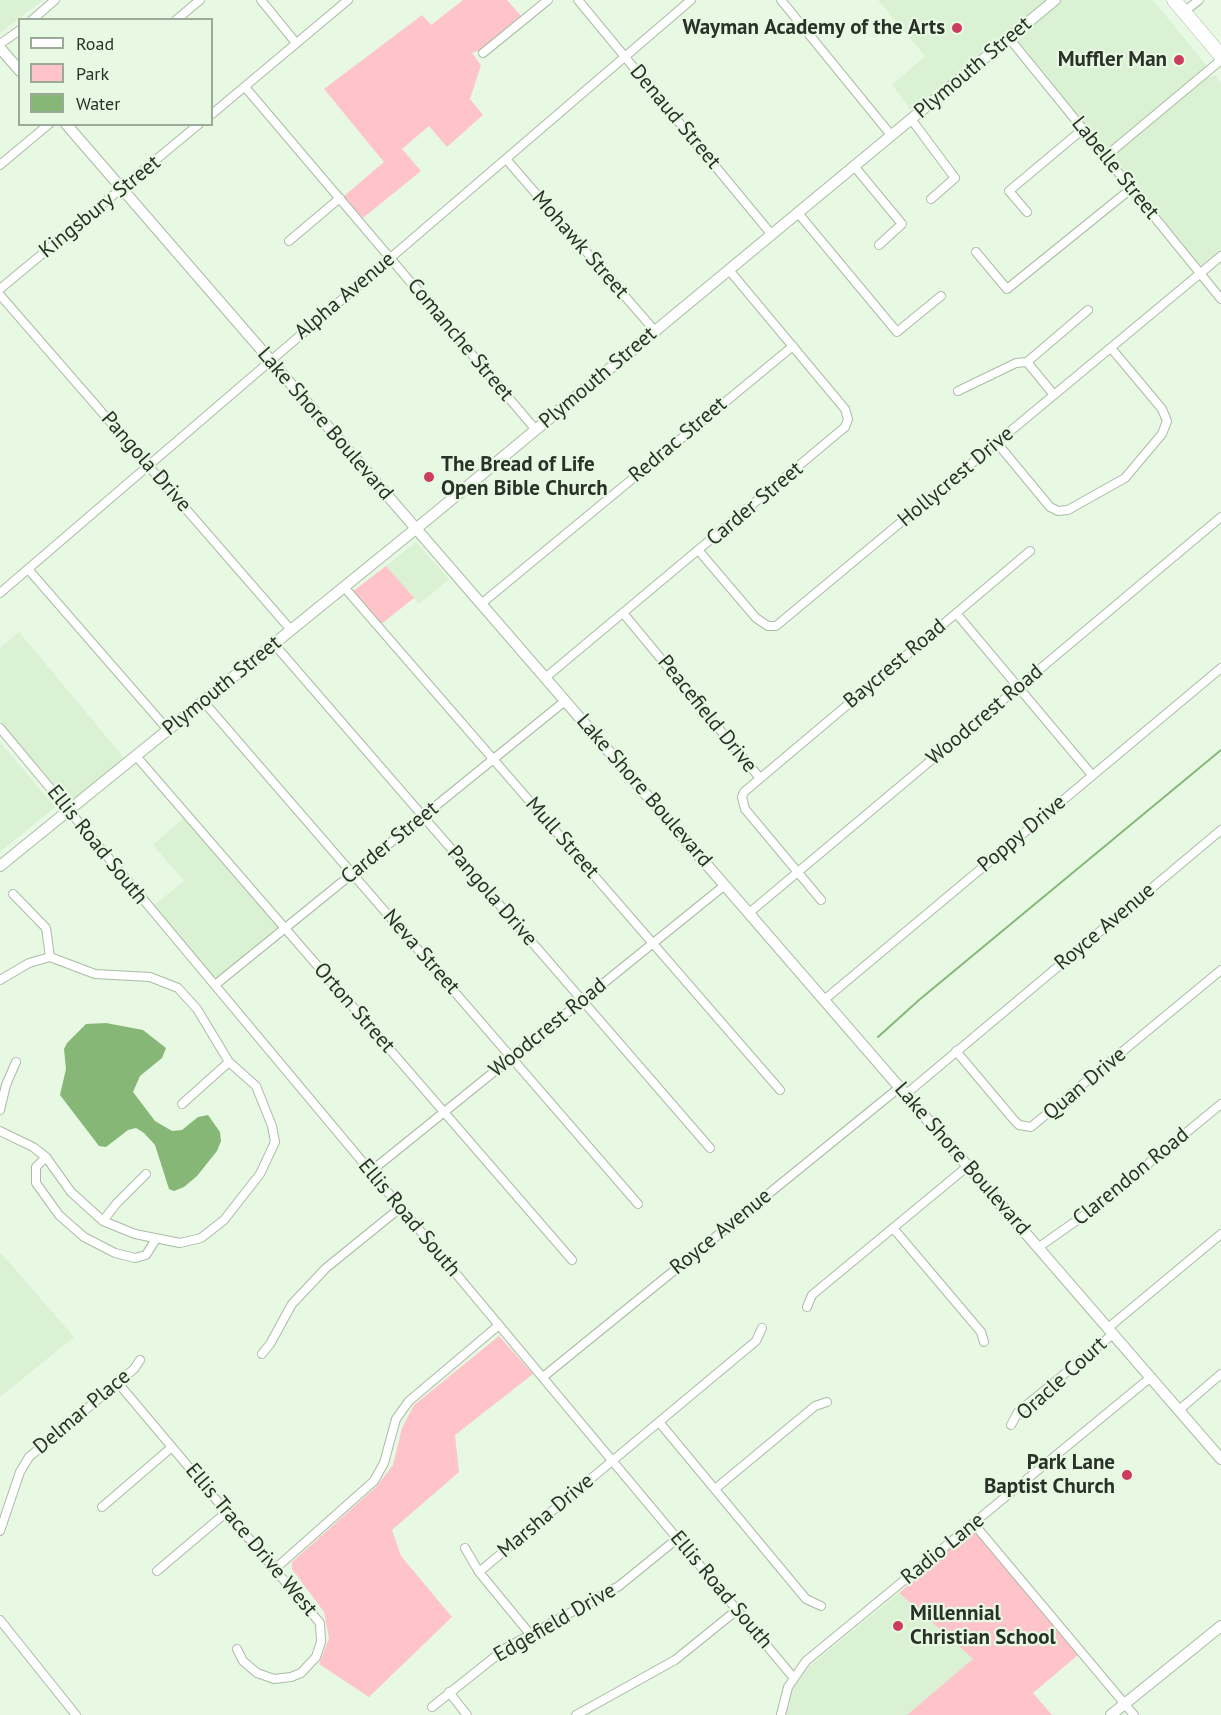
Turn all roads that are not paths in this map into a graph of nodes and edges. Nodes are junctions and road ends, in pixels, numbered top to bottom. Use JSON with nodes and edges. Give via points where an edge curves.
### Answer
{"nodes":[{"id":1,"x":56,"y":0,"type":"edge"},
{"id":2,"x":200,"y":0,"type":"edge"},
{"id":3,"x":261,"y":0,"type":"edge"},
{"id":4,"x":348,"y":0,"type":"edge"},
{"id":5,"x":548,"y":0,"type":"edge"},
{"id":6,"x":578,"y":0,"type":"edge"},
{"id":7,"x":691,"y":0,"type":"edge"},
{"id":8,"x":781,"y":0,"type":"edge"},
{"id":9,"x":1055,"y":0,"type":"edge"},
{"id":10,"x":1174,"y":0,"type":"edge"},
{"id":11,"x":1199,"y":0,"type":"edge"},
{"id":12,"x":1184,"y":12,"type":"junction"},
{"id":13,"x":34,"y":18,"type":"edge"},
{"id":14,"x":178,"y":18,"type":"edge"},
{"id":15,"x":18,"y":32,"type":"edge"},
{"id":16,"x":1009,"y":38,"type":"junction"},
{"id":17,"x":296,"y":43,"type":"junction"},
{"id":18,"x":0,"y":46,"type":"edge"},
{"id":19,"x":483,"y":53,"type":"dead end"},
{"id":20,"x":625,"y":57,"type":"junction"},
{"id":21,"x":1221,"y":58,"type":"edge"},
{"id":22,"x":18,"y":68,"type":"edge"},
{"id":23,"x":244,"y":87,"type":"junction"},
{"id":24,"x":213,"y":113,"type":"edge"},
{"id":25,"x":911,"y":119,"type":"junction"},
{"id":26,"x":47,"y":126,"type":"edge"},
{"id":27,"x":68,"y":126,"type":"edge"},
{"id":28,"x":197,"y":126,"type":"edge"},
{"id":29,"x":1083,"y":129,"type":"junction"},
{"id":30,"x":891,"y":135,"type":"junction"},
{"id":31,"x":1106,"y":156,"type":"junction"},
{"id":32,"x":506,"y":159,"type":"junction"},
{"id":33,"x":0,"y":165,"type":"edge"},
{"id":34,"x":854,"y":166,"type":"junction"},
{"id":35,"x":1132,"y":188,"type":"junction"},
{"id":36,"x":122,"y":189,"type":"junction"},
{"id":37,"x":340,"y":198,"type":"junction"},
{"id":38,"x":931,"y":199,"type":"dead end"},
{"id":39,"x":1027,"y":212,"type":"dead end"},
{"id":40,"x":798,"y":213,"type":"junction"},
{"id":41,"x":772,"y":235,"type":"junction"},
{"id":42,"x":289,"y":241,"type":"dead end"},
{"id":43,"x":879,"y":245,"type":"dead end"},
{"id":44,"x":976,"y":252,"type":"dead end"},
{"id":45,"x":1221,"y":256,"type":"edge"},
{"id":46,"x":390,"y":257,"type":"junction"},
{"id":47,"x":729,"y":270,"type":"junction"},
{"id":48,"x":1200,"y":274,"type":"junction"},
{"id":49,"x":0,"y":289,"type":"edge"},
{"id":50,"x":0,"y":295,"type":"edge"},
{"id":51,"x":941,"y":296,"type":"dead end"},
{"id":52,"x":1221,"y":299,"type":"edge"},
{"id":53,"x":1088,"y":310,"type":"dead end"},
{"id":54,"x":655,"y":331,"type":"junction"},
{"id":55,"x":793,"y":346,"type":"junction"},
{"id":56,"x":1111,"y":348,"type":"junction"},
{"id":57,"x":270,"y":360,"type":"junction"},
{"id":58,"x":1027,"y":362,"type":"junction"},
{"id":59,"x":958,"y":392,"type":"dead end"},
{"id":60,"x":1054,"y":395,"type":"junction"},
{"id":61,"x":536,"y":430,"type":"junction"},
{"id":62,"x":997,"y":443,"type":"junction"},
{"id":63,"x":149,"y":465,"type":"junction"},
{"id":64,"x":1221,"y":518,"type":"edge"},
{"id":65,"x":416,"y":529,"type":"junction"},
{"id":66,"x":1030,"y":550,"type":"dead end"},
{"id":67,"x":699,"y":551,"type":"junction"},
{"id":68,"x":28,"y":569,"type":"junction"},
{"id":69,"x":344,"y":587,"type":"junction"},
{"id":70,"x":0,"y":593,"type":"edge"},
{"id":71,"x":481,"y":604,"type":"junction"},
{"id":72,"x":623,"y":613,"type":"junction"},
{"id":73,"x":956,"y":613,"type":"junction"},
{"id":74,"x":291,"y":630,"type":"junction"},
{"id":75,"x":274,"y":644,"type":"junction"},
{"id":76,"x":1221,"y":668,"type":"edge"},
{"id":77,"x":545,"y":678,"type":"junction"},
{"id":78,"x":1019,"y":687,"type":"junction"},
{"id":79,"x":203,"y":701,"type":"junction"},
{"id":80,"x":565,"y":701,"type":"junction"},
{"id":81,"x":0,"y":728,"type":"edge"},
{"id":82,"x":168,"y":730,"type":"junction"},
{"id":83,"x":136,"y":756,"type":"junction"},
{"id":84,"x":493,"y":759,"type":"junction"},
{"id":85,"x":1092,"y":775,"type":"junction"},
{"id":86,"x":759,"y":777,"type":"junction"},
{"id":87,"x":69,"y":810,"type":"junction"},
{"id":88,"x":423,"y":817,"type":"junction"},
{"id":89,"x":1221,"y":830,"type":"edge"},
{"id":90,"x":0,"y":866,"type":"edge"},
{"id":91,"x":797,"y":872,"type":"junction"},
{"id":92,"x":353,"y":873,"type":"junction"},
{"id":93,"x":725,"y":885,"type":"junction"},
{"id":94,"x":13,"y":894,"type":"dead end"},
{"id":95,"x":821,"y":900,"type":"dead end"},
{"id":96,"x":749,"y":913,"type":"junction"},
{"id":97,"x":285,"y":928,"type":"junction"},
{"id":98,"x":653,"y":943,"type":"junction"},
{"id":99,"x":50,"y":957,"type":"junction"},
{"id":100,"x":1221,"y":970,"type":"edge"},
{"id":101,"x":0,"y":980,"type":"edge"},
{"id":102,"x":214,"y":986,"type":"junction"},
{"id":103,"x":583,"y":1000,"type":"junction"},
{"id":104,"x":824,"y":1000,"type":"junction"},
{"id":105,"x":956,"y":1051,"type":"junction"},
{"id":106,"x":512,"y":1057,"type":"junction"},
{"id":107,"x":16,"y":1062,"type":"dead end"},
{"id":108,"x":229,"y":1062,"type":"junction"},
{"id":109,"x":780,"y":1090,"type":"dead end"},
{"id":110,"x":903,"y":1090,"type":"junction"},
{"id":111,"x":182,"y":1104,"type":"dead end"},
{"id":112,"x":1221,"y":1104,"type":"edge"},
{"id":113,"x":0,"y":1110,"type":"edge"},
{"id":114,"x":444,"y":1112,"type":"junction"},
{"id":115,"x":0,"y":1131,"type":"edge"},
{"id":116,"x":710,"y":1148,"type":"dead end"},
{"id":117,"x":46,"y":1157,"type":"junction"},
{"id":118,"x":968,"y":1166,"type":"junction"},
{"id":119,"x":370,"y":1172,"type":"junction"},
{"id":120,"x":146,"y":1174,"type":"dead end"},
{"id":121,"x":638,"y":1204,"type":"dead end"},
{"id":122,"x":400,"y":1208,"type":"junction"},
{"id":123,"x":103,"y":1221,"type":"junction"},
{"id":124,"x":892,"y":1228,"type":"junction"},
{"id":125,"x":1221,"y":1234,"type":"edge"},
{"id":126,"x":156,"y":1239,"type":"junction"},
{"id":127,"x":1039,"y":1247,"type":"junction"},
{"id":128,"x":572,"y":1260,"type":"dead end"},
{"id":129,"x":807,"y":1306,"type":"dead end"},
{"id":130,"x":499,"y":1325,"type":"junction"},
{"id":131,"x":762,"y":1328,"type":"dead end"},
{"id":132,"x":1111,"y":1331,"type":"junction"},
{"id":133,"x":984,"y":1342,"type":"dead end"},
{"id":134,"x":262,"y":1354,"type":"dead end"},
{"id":135,"x":140,"y":1360,"type":"dead end"},
{"id":136,"x":1221,"y":1374,"type":"edge"},
{"id":137,"x":543,"y":1377,"type":"junction"},
{"id":138,"x":1150,"y":1377,"type":"junction"},
{"id":139,"x":118,"y":1383,"type":"junction"},
{"id":140,"x":827,"y":1402,"type":"dead end"},
{"id":141,"x":1179,"y":1410,"type":"junction"},
{"id":142,"x":659,"y":1422,"type":"junction"},
{"id":143,"x":1011,"y":1425,"type":"dead end"},
{"id":144,"x":172,"y":1447,"type":"junction"},
{"id":145,"x":1221,"y":1459,"type":"edge"},
{"id":146,"x":613,"y":1460,"type":"junction"},
{"id":147,"x":715,"y":1489,"type":"junction"},
{"id":148,"x":102,"y":1507,"type":"dead end"},
{"id":149,"x":228,"y":1511,"type":"junction"},
{"id":150,"x":974,"y":1524,"type":"junction"},
{"id":151,"x":0,"y":1531,"type":"edge"},
{"id":152,"x":678,"y":1538,"type":"junction"},
{"id":153,"x":465,"y":1548,"type":"dead end"},
{"id":154,"x":276,"y":1568,"type":"junction"},
{"id":155,"x":157,"y":1571,"type":"dead end"},
{"id":156,"x":479,"y":1572,"type":"junction"},
{"id":157,"x":821,"y":1606,"type":"dead end"},
{"id":158,"x":737,"y":1610,"type":"junction"},
{"id":159,"x":0,"y":1620,"type":"edge"},
{"id":160,"x":1221,"y":1626,"type":"edge"},
{"id":161,"x":530,"y":1634,"type":"junction"},
{"id":162,"x":237,"y":1650,"type":"dead end"},
{"id":163,"x":793,"y":1677,"type":"junction"},
{"id":164,"x":449,"y":1692,"type":"junction"},
{"id":165,"x":1125,"y":1703,"type":"junction"},
{"id":166,"x":432,"y":1707,"type":"dead end"},
{"id":167,"x":76,"y":1715,"type":"edge"},
{"id":168,"x":467,"y":1715,"type":"edge"},
{"id":169,"x":576,"y":1715,"type":"edge"},
{"id":170,"x":781,"y":1715,"type":"edge"},
{"id":171,"x":1111,"y":1715,"type":"edge"},
{"id":172,"x":1134,"y":1715,"type":"edge"}],
"edges":[{"from":1,"to":13,"type":"street"},
{"from":2,"to":14,"type":"street"},
{"from":3,"to":17,"type":"street"},
{"from":4,"to":17,"type":"street"},
{"from":5,"to":19,"type":"street"},
{"from":6,"to":20,"type":"street","name":"Denaud Street"},
{"from":7,"to":20,"type":"street","name":"Alpha Avenue"},
{"from":8,"to":30,"type":"street"},
{"from":9,"to":16,"type":"street","name":"Plymouth Street"},
{"from":10,"to":12,"type":"main road"},
{"from":11,"to":12,"type":"street"},
{"from":12,"to":21,"type":"main road"},
{"from":15,"to":18,"type":"street"},
{"from":16,"to":25,"type":"street","name":"Plymouth Street"},
{"from":16,"to":29,"type":"street","name":"Labelle Street"},
{"from":17,"to":23,"type":"street"},
{"from":18,"to":22,"type":"street"},
{"from":20,"to":32,"type":"street","name":"Alpha Avenue"},
{"from":20,"to":41,"type":"street","name":"Denaud Street"},
{"from":21,"to":31,"type":"street"},
{"from":23,"to":24,"type":"street"},
{"from":23,"to":37,"type":"street","name":"Comanche Street"},
{"from":25,"to":30,"type":"street","name":"Plymouth Street"},
{"from":25,"to":38,"type":"street","via":[[955,178]]},
{"from":26,"to":33,"type":"street"},
{"from":27,"to":36,"type":"street","name":"Lake Shore Boulevard"},
{"from":28,"to":36,"type":"street","name":"Kingsbury Street"},
{"from":29,"to":31,"type":"street","name":"Labelle Street"},
{"from":29,"to":39,"type":"street","via":[[1009,191]]},
{"from":30,"to":34,"type":"street","name":"Plymouth Street"},
{"from":31,"to":35,"type":"street","name":"Labelle Street"},
{"from":32,"to":46,"type":"street","name":"Alpha Avenue"},
{"from":32,"to":54,"type":"street","name":"Mohawk Street"},
{"from":34,"to":40,"type":"street","name":"Plymouth Street"},
{"from":34,"to":43,"type":"street","via":[[902,224]]},
{"from":35,"to":44,"type":"street","via":[[1007,289]]},
{"from":35,"to":48,"type":"street","name":"Labelle Street"},
{"from":36,"to":49,"type":"street","name":"Kingsbury Street"},
{"from":36,"to":57,"type":"street","name":"Lake Shore Boulevard"},
{"from":37,"to":42,"type":"street"},
{"from":37,"to":46,"type":"street","name":"Comanche Street"},
{"from":40,"to":41,"type":"street","name":"Plymouth Street"},
{"from":40,"to":51,"type":"street","via":[[897,332]]},
{"from":41,"to":47,"type":"street","name":"Plymouth Street"},
{"from":45,"to":48,"type":"street","name":"Hollycrest Drive"},
{"from":46,"to":57,"type":"street","name":"Alpha Avenue"},
{"from":46,"to":61,"type":"street","name":"Comanche Street"},
{"from":47,"to":54,"type":"street","name":"Plymouth Street"},
{"from":47,"to":55,"type":"street"},
{"from":48,"to":52,"type":"street","name":"Labelle Street"},
{"from":48,"to":56,"type":"street","name":"Hollycrest Drive"},
{"from":50,"to":63,"type":"street","name":"Pangola Drive"},
{"from":53,"to":58,"type":"street"},
{"from":54,"to":61,"type":"street","name":"Plymouth Street"},
{"from":55,"to":67,"type":"street","name":"Carder Street","via":[[845,409],[848,419],[841,433]]},
{"from":55,"to":71,"type":"street","name":"Redrac Street"},
{"from":56,"to":60,"type":"street","name":"Hollycrest Drive"},
{"from":56,"to":62,"type":"street","via":[[1162,409],[1167,421],[1162,434],[1125,478],[1068,510],[1058,511],[1050,507]]},
{"from":57,"to":63,"type":"street","name":"Alpha Avenue"},
{"from":57,"to":65,"type":"street","name":"Lake Shore Boulevard"},
{"from":58,"to":59,"type":"street","via":[[1016,363]]},
{"from":58,"to":60,"type":"street"},
{"from":60,"to":62,"type":"street","name":"Hollycrest Drive"},
{"from":61,"to":65,"type":"street","name":"Plymouth Street"},
{"from":62,"to":67,"type":"street","name":"Hollycrest Drive","via":[[776,626],[756,618]]},
{"from":63,"to":68,"type":"street","name":"Alpha Avenue"},
{"from":63,"to":74,"type":"street","name":"Pangola Drive"},
{"from":64,"to":78,"type":"street","name":"Woodcrest Road"},
{"from":65,"to":69,"type":"street","name":"Plymouth Street"},
{"from":65,"to":71,"type":"street","name":"Lake Shore Boulevard"},
{"from":66,"to":73,"type":"street","name":"Baycrest Road"},
{"from":67,"to":72,"type":"street","name":"Carder Street"},
{"from":68,"to":70,"type":"street","name":"Alpha Avenue"},
{"from":68,"to":82,"type":"street"},
{"from":69,"to":74,"type":"street","name":"Plymouth Street"},
{"from":69,"to":84,"type":"street","name":"Mull Street"},
{"from":71,"to":77,"type":"street","name":"Lake Shore Boulevard"},
{"from":72,"to":77,"type":"street","name":"Carder Street"},
{"from":72,"to":86,"type":"street","name":"Peacefield Drive"},
{"from":73,"to":78,"type":"street"},
{"from":73,"to":86,"type":"street","name":"Baycrest Road"},
{"from":74,"to":75,"type":"street","name":"Plymouth Street"},
{"from":75,"to":79,"type":"street","name":"Plymouth Street"},
{"from":75,"to":88,"type":"street","name":"Pangola Drive"},
{"from":76,"to":85,"type":"street","name":"Poppy Drive"},
{"from":77,"to":80,"type":"street","name":"Lake Shore Boulevard"},
{"from":78,"to":85,"type":"street"},
{"from":78,"to":91,"type":"street","name":"Woodcrest Road"},
{"from":79,"to":82,"type":"street","name":"Plymouth Street"},
{"from":79,"to":92,"type":"street","name":"Neva Street"},
{"from":80,"to":84,"type":"street","name":"Carder Street"},
{"from":80,"to":93,"type":"street","name":"Lake Shore Boulevard"},
{"from":81,"to":87,"type":"street","name":"Ellis Road South"},
{"from":82,"to":83,"type":"street","name":"Plymouth Street"},
{"from":83,"to":87,"type":"street","name":"Plymouth Street"},
{"from":83,"to":97,"type":"street","name":"Orton Street"},
{"from":84,"to":88,"type":"street","name":"Carder Street"},
{"from":84,"to":98,"type":"street","name":"Mull Street"},
{"from":85,"to":104,"type":"street","name":"Poppy Drive"},
{"from":86,"to":91,"type":"street","name":"Peacefield Drive","via":[[744,792],[742,804]]},
{"from":87,"to":90,"type":"street","name":"Plymouth Street"},
{"from":87,"to":102,"type":"street","name":"Ellis Road South"},
{"from":88,"to":92,"type":"street","name":"Carder Street"},
{"from":88,"to":103,"type":"street","name":"Pangola Drive"},
{"from":89,"to":105,"type":"street","name":"Royce Avenue"},
{"from":91,"to":95,"type":"street","name":"Peacefield Drive"},
{"from":91,"to":96,"type":"street","name":"Woodcrest Road"},
{"from":92,"to":97,"type":"street","name":"Carder Street"},
{"from":92,"to":106,"type":"street","name":"Neva Street"},
{"from":93,"to":96,"type":"street","name":"Lake Shore Boulevard"},
{"from":93,"to":98,"type":"street","name":"Woodcrest Road"},
{"from":94,"to":99,"type":"street","via":[[46,928]]},
{"from":96,"to":104,"type":"street","name":"Lake Shore Boulevard"},
{"from":97,"to":102,"type":"street","name":"Carder Street"},
{"from":97,"to":114,"type":"street","name":"Orton Street"},
{"from":98,"to":103,"type":"street","name":"Woodcrest Road"},
{"from":98,"to":109,"type":"street","name":"Mull Street"},
{"from":99,"to":101,"type":"street","via":[[29,963]]},
{"from":99,"to":108,"type":"street","via":[[96,974],[150,977],[178,988],[198,1009]]},
{"from":100,"to":105,"type":"street","name":"Quan Drive","via":[[1031,1127],[1014,1120]]},
{"from":102,"to":119,"type":"street","name":"Ellis Road South"},
{"from":103,"to":106,"type":"street","name":"Woodcrest Road"},
{"from":103,"to":116,"type":"street","name":"Pangola Drive"},
{"from":104,"to":110,"type":"street","name":"Lake Shore Boulevard"},
{"from":105,"to":110,"type":"street","name":"Royce Avenue"},
{"from":106,"to":114,"type":"street","name":"Woodcrest Road"},
{"from":106,"to":121,"type":"street","name":"Neva Street"},
{"from":107,"to":113,"type":"street"},
{"from":108,"to":111,"type":"street"},
{"from":108,"to":126,"type":"street","via":[[262,1096],[274,1132],[271,1154],[243,1198],[212,1230],[192,1242]]},
{"from":110,"to":118,"type":"street","name":"Lake Shore Boulevard"},
{"from":110,"to":137,"type":"street","name":"Royce Avenue"},
{"from":112,"to":127,"type":"street","name":"Clarendon Road","via":[[1094,1209]]},
{"from":114,"to":119,"type":"street","name":"Woodcrest Road"},
{"from":114,"to":128,"type":"street","name":"Orton Street"},
{"from":115,"to":117,"type":"street"},
{"from":117,"to":123,"type":"street","via":[[71,1192]]},
{"from":117,"to":126,"type":"street","via":[[34,1172],[36,1183],[59,1215],[84,1237],[135,1258],[146,1255]]},
{"from":118,"to":124,"type":"street"},
{"from":118,"to":127,"type":"street","name":"Lake Shore Boulevard"},
{"from":119,"to":122,"type":"street","name":"Ellis Road South"},
{"from":120,"to":123,"type":"street"},
{"from":122,"to":130,"type":"street","name":"Ellis Road South"},
{"from":122,"to":134,"type":"street","via":[[305,1290]]},
{"from":123,"to":126,"type":"street"},
{"from":124,"to":129,"type":"street","via":[[812,1295]]},
{"from":124,"to":133,"type":"street","via":[[981,1332]]},
{"from":125,"to":132,"type":"street","name":"Oracle Court"},
{"from":127,"to":132,"type":"street","name":"Lake Shore Boulevard"},
{"from":130,"to":137,"type":"street","name":"Ellis Road South"},
{"from":130,"to":154,"type":"street","via":[[409,1401],[396,1419],[384,1463],[374,1481]]},
{"from":131,"to":142,"type":"street","name":"Marsha Drive","via":[[756,1341]]},
{"from":132,"to":138,"type":"street","name":"Lake Shore Boulevard"},
{"from":132,"to":143,"type":"street","name":"Oracle Court","via":[[1018,1412]]},
{"from":135,"to":139,"type":"street","name":"Delmar Place"},
{"from":136,"to":141,"type":"street"},
{"from":137,"to":146,"type":"street","name":"Ellis Road South"},
{"from":138,"to":141,"type":"street","name":"Lake Shore Boulevard"},
{"from":138,"to":150,"type":"street","name":"Radio Lane"},
{"from":139,"to":144,"type":"street","name":"Ellis Trace Drive West"},
{"from":139,"to":151,"type":"street","name":"Delmar Place","via":[[29,1457]]},
{"from":140,"to":147,"type":"street","via":[[815,1406]]},
{"from":141,"to":145,"type":"street","name":"Lake Shore Boulevard"},
{"from":142,"to":146,"type":"street","name":"Marsha Drive"},
{"from":142,"to":147,"type":"street"},
{"from":144,"to":148,"type":"street"},
{"from":144,"to":149,"type":"street","name":"Ellis Trace Drive West"},
{"from":146,"to":152,"type":"street","name":"Ellis Road South"},
{"from":146,"to":156,"type":"street","name":"Marsha Drive"},
{"from":147,"to":157,"type":"street","via":[[806,1599]]},
{"from":149,"to":154,"type":"street","name":"Ellis Trace Drive West"},
{"from":149,"to":155,"type":"street"},
{"from":150,"to":163,"type":"street","name":"Radio Lane","via":[[806,1661]]},
{"from":150,"to":165,"type":"street"},
{"from":152,"to":158,"type":"street","name":"Ellis Road South"},
{"from":152,"to":161,"type":"street","name":"Edgefield Drive","via":[[619,1586]]},
{"from":153,"to":156,"type":"street"},
{"from":154,"to":162,"type":"street","name":"Ellis Trace Drive West","via":[[320,1623],[321,1641],[316,1657],[301,1673],[274,1679],[249,1666]]},
{"from":156,"to":161,"type":"street"},
{"from":158,"to":163,"type":"street","name":"Ellis Road South"},
{"from":158,"to":169,"type":"street","via":[[675,1660]]},
{"from":159,"to":167,"type":"street"},
{"from":160,"to":165,"type":"street"},
{"from":161,"to":164,"type":"street","name":"Edgefield Drive"},
{"from":163,"to":170,"type":"street"},
{"from":164,"to":166,"type":"street","name":"Edgefield Drive"},
{"from":164,"to":168,"type":"street"},
{"from":165,"to":171,"type":"street"},
{"from":165,"to":172,"type":"street"}]}
